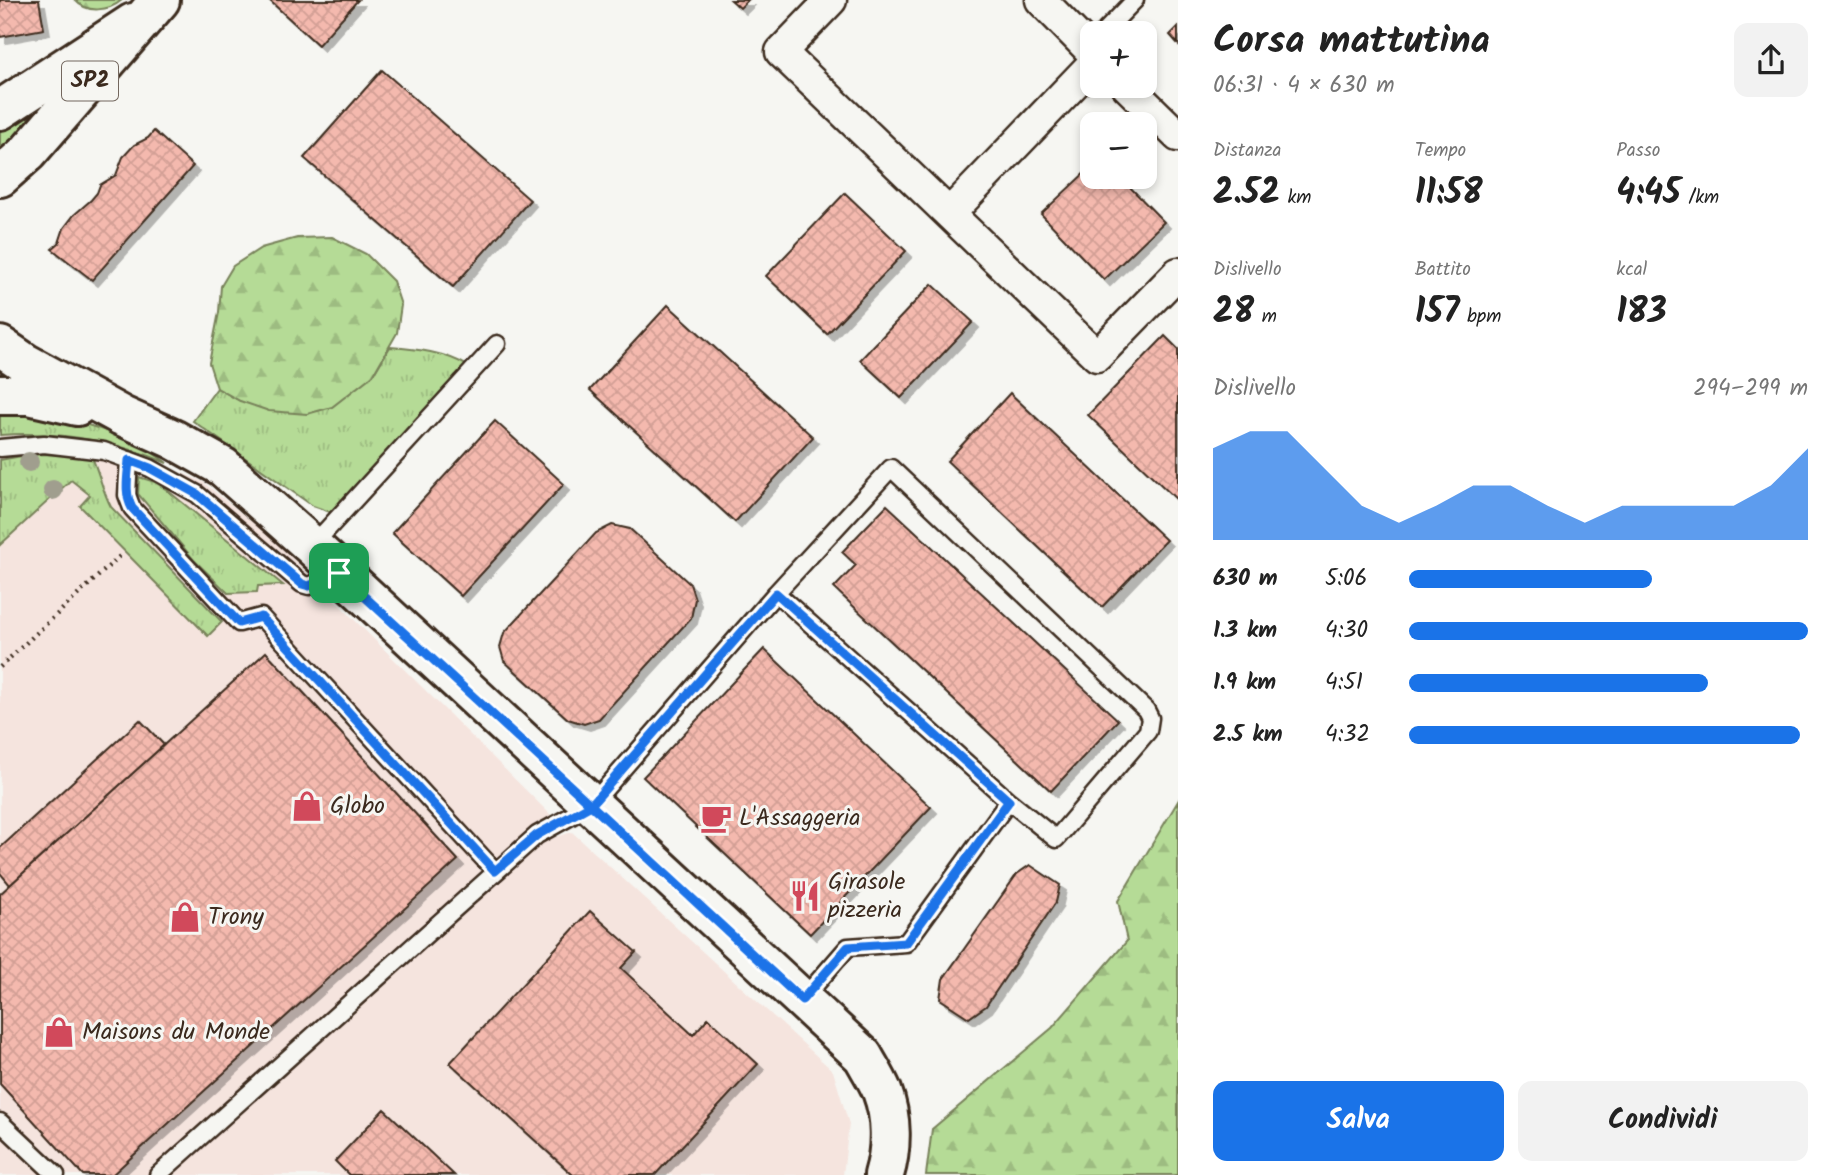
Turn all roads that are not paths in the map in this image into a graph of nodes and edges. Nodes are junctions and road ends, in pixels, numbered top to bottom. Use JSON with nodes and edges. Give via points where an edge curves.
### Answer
{"nodes":[{"id":1,"x":831,"y":0,"type":"edge"},
{"id":2,"x":1041,"y":0,"type":"edge"},
{"id":3,"x":1135,"y":0,"type":"edge"},
{"id":4,"x":156,"y":5,"type":"edge"},
{"id":5,"x":1117,"y":21,"type":"edge"},
{"id":6,"x":1080,"y":36,"type":"edge"},
{"id":7,"x":1080,"y":63,"type":"edge"},
{"id":8,"x":1139,"y":98,"type":"edge"},
{"id":9,"x":0,"y":110,"type":"edge"},
{"id":10,"x":1178,"y":135,"type":"edge"},
{"id":11,"x":28,"y":152,"type":"junction"},
{"id":12,"x":0,"y":177,"type":"edge"},
{"id":13,"x":0,"y":204,"type":"edge"},
{"id":14,"x":950,"y":213,"type":"junction"},
{"id":15,"x":1178,"y":273,"type":"edge"},
{"id":16,"x":497,"y":344,"type":"dead end"},
{"id":17,"x":0,"y":346,"type":"edge"},
{"id":18,"x":0,"y":395,"type":"edge"},
{"id":19,"x":122,"y":416,"type":"junction"},
{"id":20,"x":0,"y":448,"type":"edge"},
{"id":21,"x":129,"y":460,"type":"junction"},
{"id":22,"x":312,"y":546,"type":"junction"},
{"id":23,"x":339,"y":573,"type":"junction"},
{"id":24,"x":776,"y":593,"type":"junction"},
{"id":25,"x":1009,"y":801,"type":"junction"},
{"id":26,"x":591,"y":805,"type":"junction"},
{"id":27,"x":495,"y":871,"type":"junction"},
{"id":28,"x":802,"y":1000,"type":"junction"},
{"id":29,"x":0,"y":1122,"type":"edge"},
{"id":30,"x":56,"y":1175,"type":"edge"},
{"id":31,"x":158,"y":1175,"type":"edge"},
{"id":32,"x":884,"y":1175,"type":"edge"}],
"edges":[{"from":1,"to":14,"type":"street","via":[[781,52]]},
{"from":2,"to":6,"type":"street"},
{"from":3,"to":5,"type":"lane"},
{"from":4,"to":9,"type":"main road"},
{"from":4,"to":11,"type":"main road","number":"SP2"},
{"from":7,"to":14,"type":"street"},
{"from":8,"to":10,"type":"street"},
{"from":11,"to":12,"type":"main road","number":"SP2"},
{"from":11,"to":13,"type":"main road","number":"SP2"},
{"from":14,"to":15,"type":"street","via":[[1097,356]]},
{"from":16,"to":22,"type":"lane"},
{"from":17,"to":19,"type":"main road"},
{"from":18,"to":19,"type":"main road","via":[[29,395]]},
{"from":19,"to":22,"type":"main road","via":[[223,467]]},
{"from":20,"to":21,"type":"lane","via":[[44,444],[104,451]]},
{"from":21,"to":23,"type":"lane","via":[[197,494],[302,584],[309,586]]},
{"from":21,"to":27,"type":"lane","via":[[127,489],[132,508],[239,623],[261,617]]},
{"from":22,"to":23,"type":"main road"},
{"from":23,"to":26,"type":"main road"},
{"from":24,"to":25,"type":"lane"},
{"from":24,"to":25,"type":"lane","via":[[891,468],[1150,718],[1148,731],[1056,839]]},
{"from":24,"to":26,"type":"lane"},
{"from":25,"to":28,"type":"lane","via":[[906,943],[848,947]]},
{"from":26,"to":27,"type":"lane","via":[[537,835]]},
{"from":26,"to":28,"type":"main road"},
{"from":27,"to":31,"type":"lane"},
{"from":28,"to":32,"type":"main road","via":[[863,1056],[882,1091],[890,1125]]},
{"from":29,"to":30,"type":"lane"}]}
